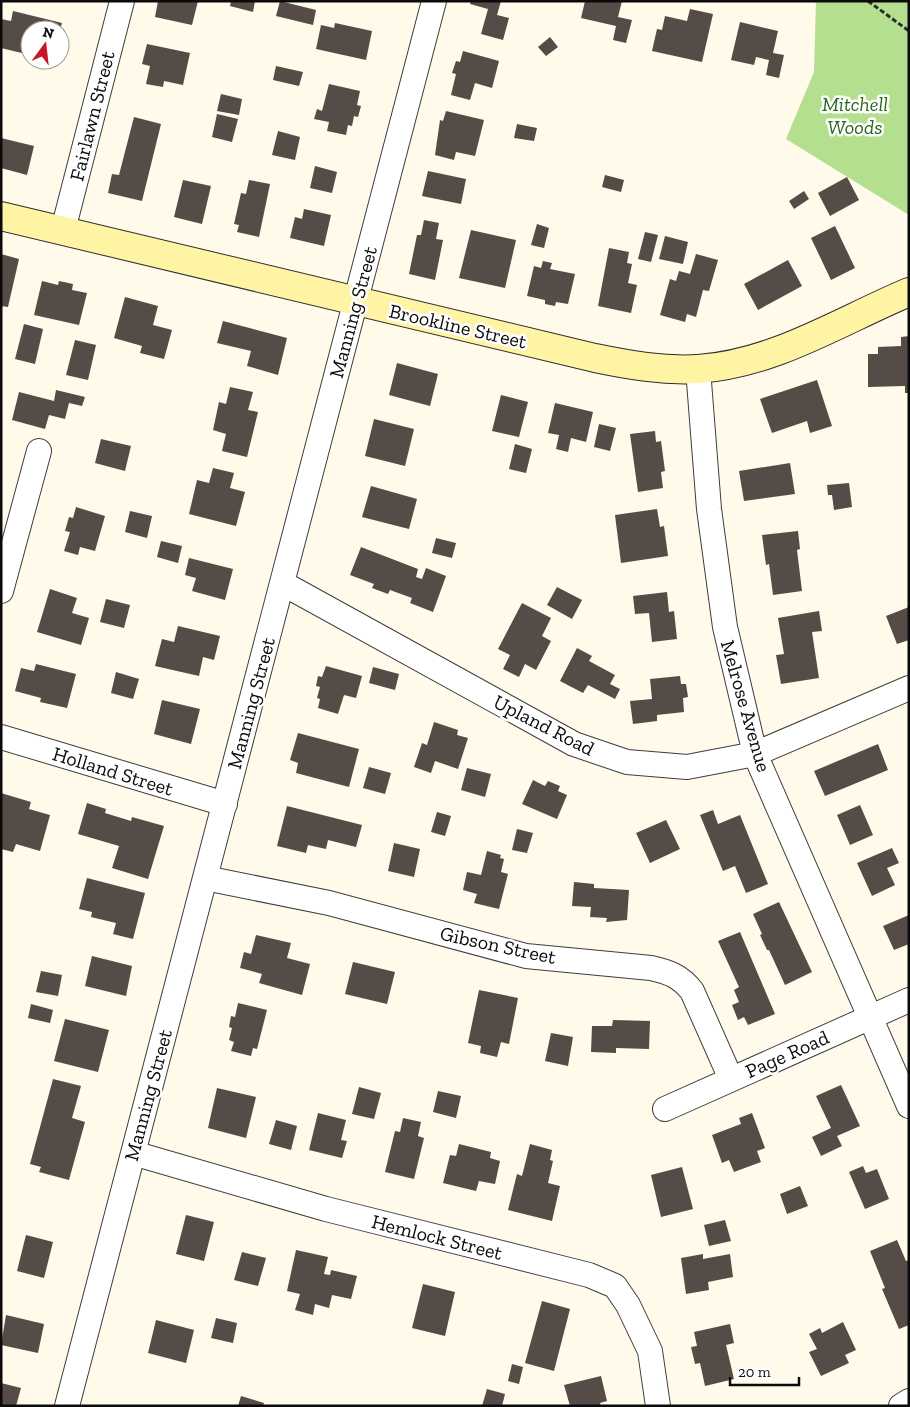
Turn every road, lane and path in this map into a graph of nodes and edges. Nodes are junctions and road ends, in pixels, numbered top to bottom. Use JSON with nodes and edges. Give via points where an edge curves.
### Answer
{"nodes":[{"id":1,"x":122,"y":1,"type":"edge"},
{"id":2,"x":434,"y":1,"type":"edge"},
{"id":3,"x":868,"y":1,"type":"edge"},
{"id":4,"x":909,"y":31,"type":"edge"},
{"id":5,"x":1,"y":216,"type":"edge"},
{"id":6,"x":63,"y":230,"type":"junction"},
{"id":7,"x":909,"y":292,"type":"edge"},
{"id":8,"x":356,"y":302,"type":"junction"},
{"id":9,"x":698,"y":369,"type":"junction"},
{"id":10,"x":39,"y":452,"type":"dead end"},
{"id":11,"x":282,"y":583,"type":"junction"},
{"id":12,"x":1,"y":591,"type":"edge"},
{"id":13,"x":909,"y":688,"type":"edge"},
{"id":14,"x":1,"y":738,"type":"edge"},
{"id":15,"x":755,"y":754,"type":"junction"},
{"id":16,"x":225,"y":804,"type":"junction"},
{"id":17,"x":205,"y":878,"type":"junction"},
{"id":18,"x":909,"y":1000,"type":"edge"},
{"id":19,"x":869,"y":1016,"type":"junction"},
{"id":20,"x":732,"y":1079,"type":"junction"},
{"id":21,"x":909,"y":1106,"type":"edge"},
{"id":22,"x":665,"y":1109,"type":"dead end"},
{"id":23,"x":133,"y":1153,"type":"junction"},
{"id":24,"x":909,"y":1401,"type":"edge"},
{"id":25,"x":67,"y":1406,"type":"edge"},
{"id":26,"x":658,"y":1406,"type":"edge"},
{"id":27,"x":902,"y":1406,"type":"edge"}],
"edges":[{"from":1,"to":6,"type":"street","name":"Fairlawn Street"},
{"from":2,"to":8,"type":"street","name":"Manning Street"},
{"from":3,"to":4,"type":"path"},
{"from":5,"to":6,"type":"street","name":"Brookline Street"},
{"from":6,"to":8,"type":"street","name":"Brookline Street"},
{"from":7,"to":9,"type":"street","name":"Brookline Street","via":[[781,350],[754,359]]},
{"from":8,"to":9,"type":"street","name":"Brookline Street","via":[[595,358],[662,369]]},
{"from":8,"to":11,"type":"street","name":"Manning Street"},
{"from":9,"to":15,"type":"street","name":"Melrose Avenue","via":[[724,627]]},
{"from":10,"to":12,"type":"street"},
{"from":11,"to":15,"type":"street","name":"Upland Road","via":[[574,744],[627,762],[687,767]]},
{"from":11,"to":16,"type":"street","name":"Manning Street"},
{"from":13,"to":15,"type":"street","name":"Upland Road"},
{"from":14,"to":16,"type":"street","name":"Holland Street"},
{"from":15,"to":19,"type":"street","name":"Melrose Avenue"},
{"from":16,"to":17,"type":"street","name":"Manning Street"},
{"from":17,"to":20,"type":"street","name":"Gibson Street","via":[[330,903],[526,956],[651,968],[671,973],[692,991]]},
{"from":17,"to":23,"type":"street","name":"Manning Street"},
{"from":18,"to":19,"type":"street","name":"Page Road"},
{"from":19,"to":20,"type":"street","name":"Page Road"},
{"from":19,"to":21,"type":"street","name":"Melrose Avenue"},
{"from":20,"to":22,"type":"street","name":"Page Road"},
{"from":23,"to":25,"type":"street","name":"Manning Street"},
{"from":23,"to":26,"type":"street","name":"Hemlock Street","via":[[326,1209],[589,1275],[615,1286],[650,1351]]},
{"from":24,"to":27,"type":"street"}]}
